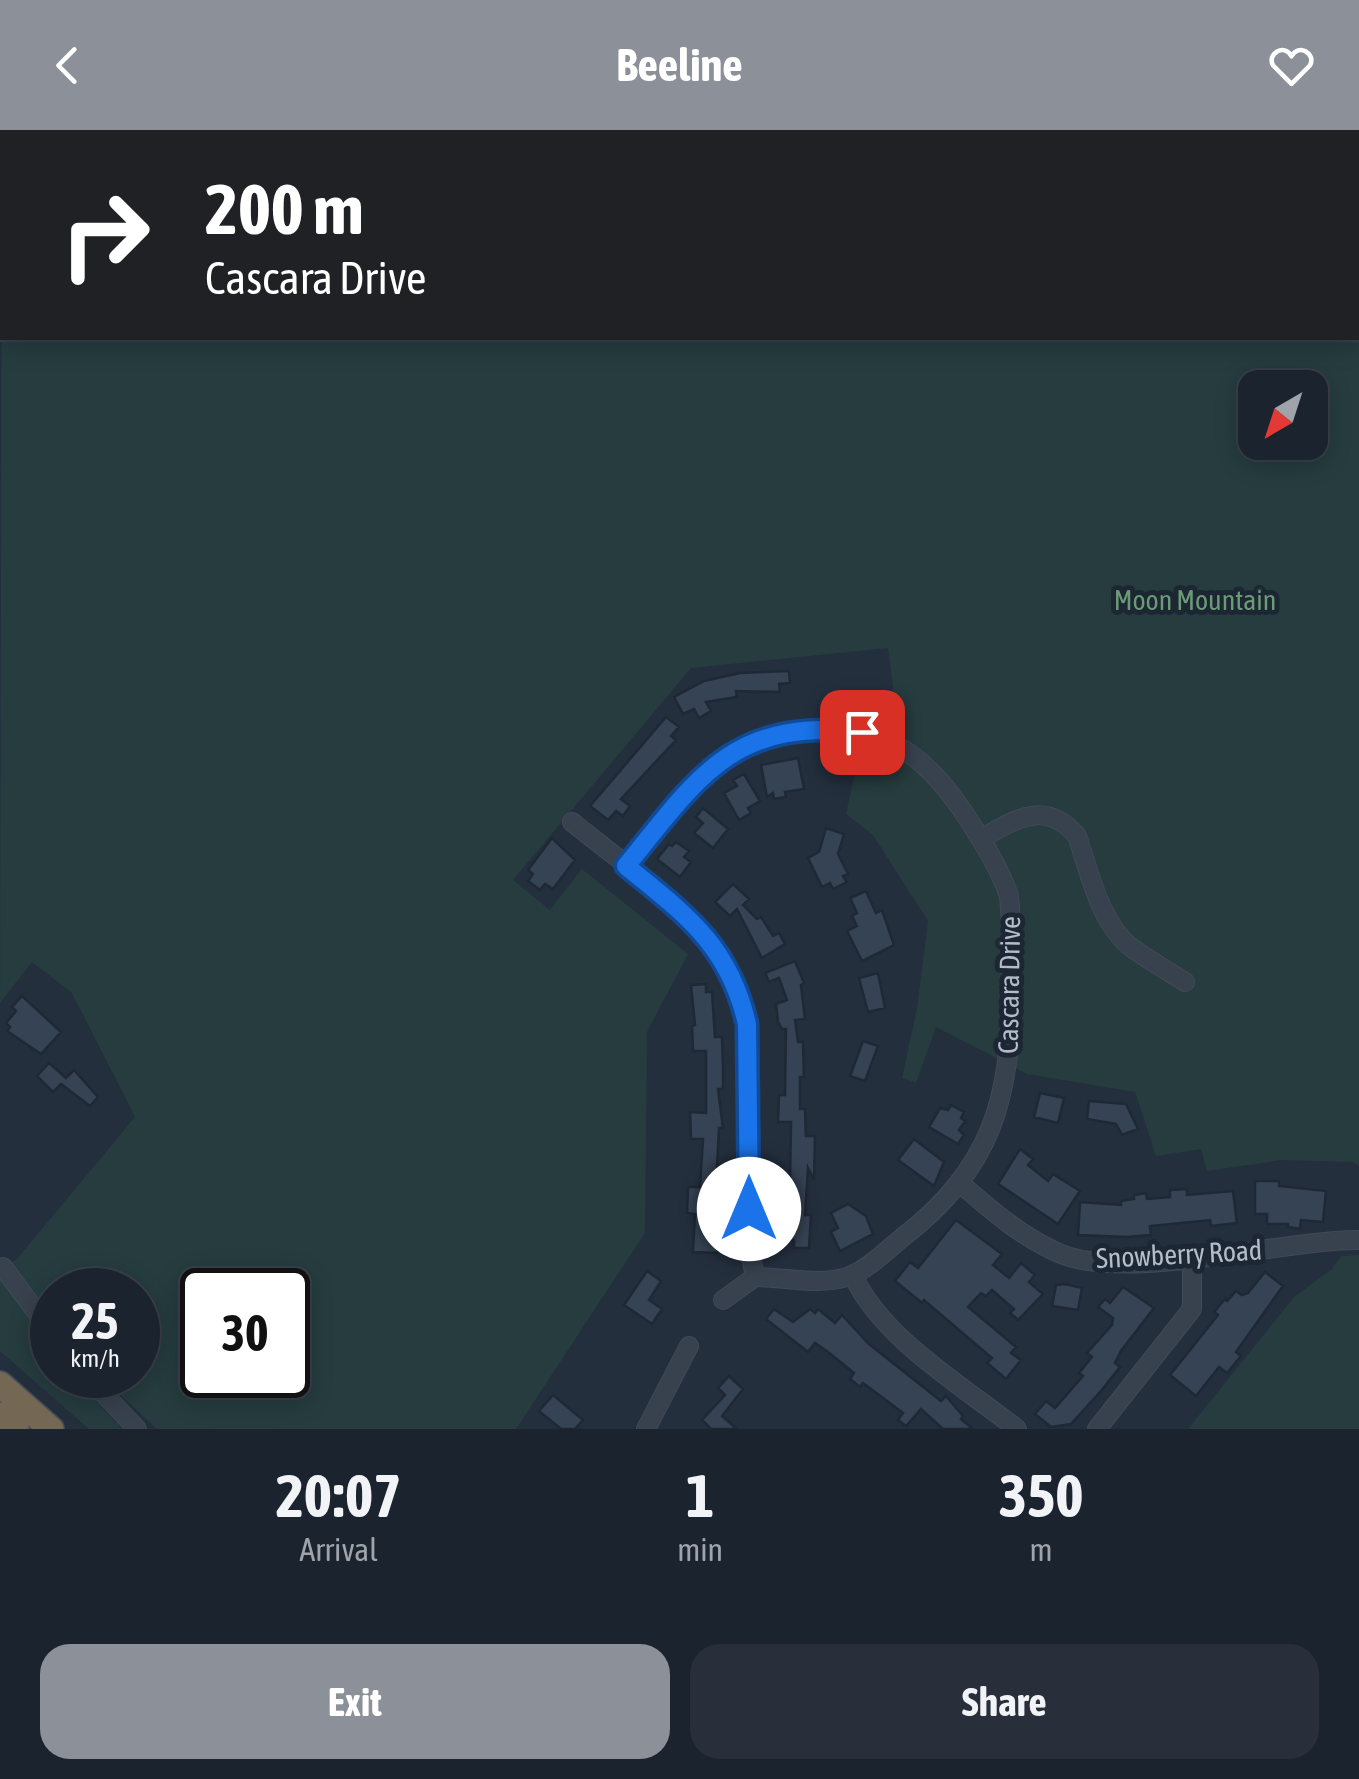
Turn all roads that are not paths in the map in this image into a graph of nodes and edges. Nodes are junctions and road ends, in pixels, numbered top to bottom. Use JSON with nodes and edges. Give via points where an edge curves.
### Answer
{"nodes":[{"id":1,"x":572,"y":822,"type":"dead end"},
{"id":2,"x":980,"y":839,"type":"junction"},
{"id":3,"x":626,"y":866,"type":"junction"},
{"id":4,"x":1186,"y":982,"type":"dead end"},
{"id":5,"x":961,"y":1184,"type":"junction"},
{"id":6,"x":1359,"y":1240,"type":"edge"},
{"id":7,"x":1192,"y":1257,"type":"junction"},
{"id":8,"x":2,"y":1267,"type":"dead end"},
{"id":9,"x":853,"y":1275,"type":"junction"},
{"id":10,"x":755,"y":1278,"type":"junction"},
{"id":11,"x":723,"y":1300,"type":"dead end"},
{"id":12,"x":30,"y":1304,"type":"edge"},
{"id":13,"x":689,"y":1346,"type":"dead end"},
{"id":14,"x":0,"y":1384,"type":"edge"},
{"id":15,"x":108,"y":1398,"type":"edge"},
{"id":16,"x":0,"y":1415,"type":"edge"},
{"id":17,"x":16,"y":1429,"type":"edge"},
{"id":18,"x":51,"y":1429,"type":"edge"},
{"id":19,"x":138,"y":1429,"type":"edge"},
{"id":20,"x":646,"y":1429,"type":"edge"},
{"id":21,"x":1017,"y":1429,"type":"edge"},
{"id":22,"x":1097,"y":1429,"type":"edge"}],
"edges":[{"from":1,"to":3,"type":"street"},
{"from":2,"to":3,"type":"street","name":"Cascara Drive","via":[[943,780],[893,742],[846,730],[796,731],[760,739],[712,765]]},
{"from":2,"to":4,"type":"street","via":[[1030,814],[1069,826],[1106,917],[1130,947]]},
{"from":2,"to":5,"type":"street","name":"Cascara Drive","via":[[1009,896],[1011,1048],[998,1113]]},
{"from":3,"to":10,"type":"street","via":[[702,931],[740,996],[747,1024],[748,1245]]},
{"from":5,"to":7,"type":"street","name":"Snowberry Road","via":[[1014,1229],[1062,1254],[1111,1264]]},
{"from":5,"to":9,"type":"street","name":"Cascara Drive"},
{"from":6,"to":7,"type":"street","name":"Snowberry Road"},
{"from":7,"to":22,"type":"street","via":[[1192,1309]]},
{"from":8,"to":12,"type":"street"},
{"from":9,"to":10,"type":"street","via":[[810,1282]]},
{"from":9,"to":21,"type":"street","via":[[886,1325]]},
{"from":10,"to":11,"type":"street"},
{"from":13,"to":20,"type":"street"},
{"from":14,"to":18,"type":"highway"},
{"from":15,"to":19,"type":"street"},
{"from":16,"to":17,"type":"highway"}]}
